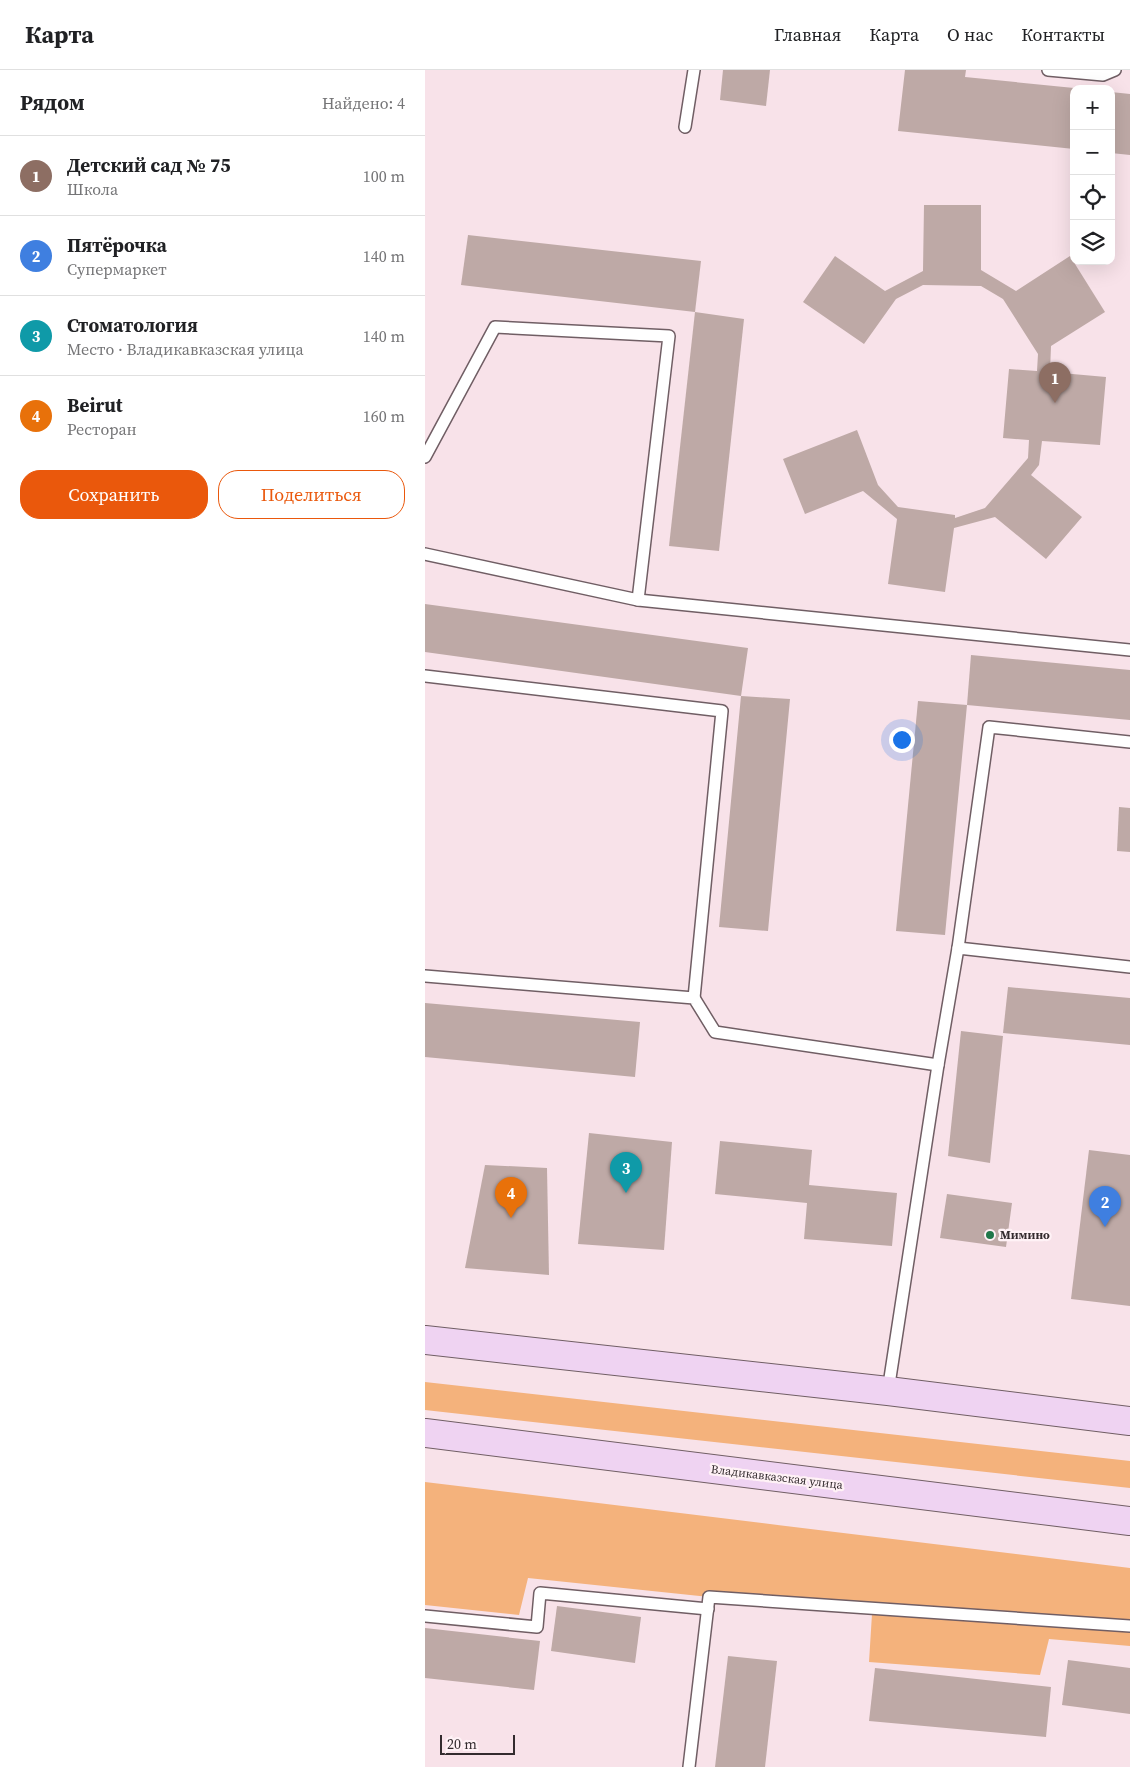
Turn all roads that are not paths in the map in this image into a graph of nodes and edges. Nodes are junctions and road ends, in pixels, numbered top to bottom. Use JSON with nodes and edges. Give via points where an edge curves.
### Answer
{"nodes":[{"id":1,"x":694,"y":70,"type":"edge"},
{"id":2,"x":1048,"y":70,"type":"edge"},
{"id":3,"x":1115,"y":70,"type":"edge"},
{"id":4,"x":685,"y":127,"type":"dead end"},
{"id":5,"x":425,"y":457,"type":"edge"},
{"id":6,"x":425,"y":554,"type":"edge"},
{"id":7,"x":638,"y":600,"type":"junction"},
{"id":8,"x":1130,"y":650,"type":"edge"},
{"id":9,"x":425,"y":676,"type":"edge"},
{"id":10,"x":1130,"y":742,"type":"edge"},
{"id":11,"x":958,"y":948,"type":"junction"},
{"id":12,"x":1130,"y":967,"type":"edge"},
{"id":13,"x":425,"y":976,"type":"edge"},
{"id":14,"x":694,"y":998,"type":"junction"},
{"id":15,"x":938,"y":1065,"type":"junction"},
{"id":16,"x":425,"y":1340,"type":"edge"},
{"id":17,"x":888,"y":1391,"type":"junction"},
{"id":18,"x":1130,"y":1421,"type":"edge"},
{"id":19,"x":425,"y":1434,"type":"edge"},
{"id":20,"x":1130,"y":1521,"type":"edge"},
{"id":21,"x":708,"y":1610,"type":"junction"},
{"id":22,"x":425,"y":1616,"type":"edge"},
{"id":23,"x":1130,"y":1626,"type":"edge"},
{"id":24,"x":689,"y":1767,"type":"edge"}],
"edges":[{"from":1,"to":4,"type":"lane"},
{"from":2,"to":3,"type":"lane","via":[[1103,76]]},
{"from":5,"to":7,"type":"lane","via":[[495,327],[669,336]]},
{"from":6,"to":7,"type":"lane"},
{"from":7,"to":8,"type":"lane"},
{"from":9,"to":14,"type":"lane","via":[[722,710]]},
{"from":10,"to":11,"type":"lane","via":[[989,727]]},
{"from":11,"to":12,"type":"lane"},
{"from":11,"to":15,"type":"lane"},
{"from":13,"to":14,"type":"lane"},
{"from":14,"to":15,"type":"lane","via":[[715,1032]]},
{"from":15,"to":17,"type":"lane"},
{"from":16,"to":17,"type":"main road"},
{"from":17,"to":18,"type":"main road"},
{"from":19,"to":20,"type":"main road","name":"Владикавказская улица"},
{"from":21,"to":22,"type":"lane","via":[[539,1593],[537,1627]]},
{"from":21,"to":23,"type":"lane","via":[[709,1597]]},
{"from":21,"to":24,"type":"lane"}]}
